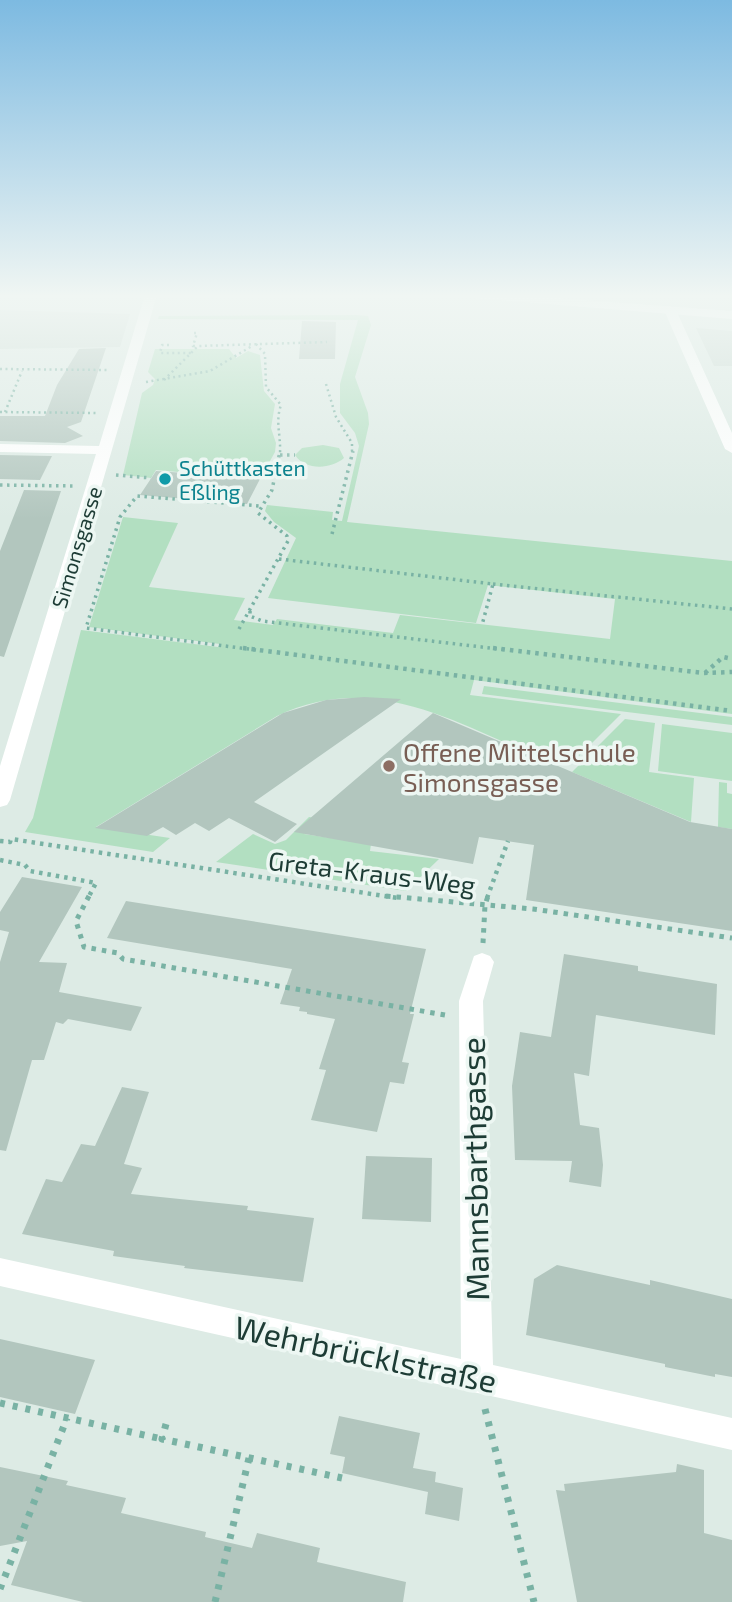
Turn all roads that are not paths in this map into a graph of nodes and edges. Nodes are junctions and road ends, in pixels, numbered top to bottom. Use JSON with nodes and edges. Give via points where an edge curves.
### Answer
{"nodes":[{"id":1,"x":128,"y":370,"type":"edge"},
{"id":2,"x":697,"y":370,"type":"edge"},
{"id":3,"x":0,"y":448,"type":"edge"},
{"id":4,"x":732,"y":449,"type":"edge"},
{"id":5,"x":105,"y":450,"type":"junction"},
{"id":6,"x":0,"y":800,"type":"edge"},
{"id":7,"x":482,"y":962,"type":"dead end"},
{"id":8,"x":0,"y":1272,"type":"edge"},
{"id":9,"x":477,"y":1377,"type":"junction"},
{"id":10,"x":732,"y":1434,"type":"edge"}],
"edges":[{"from":1,"to":5,"type":"street","name":"Simonsgasse"},
{"from":2,"to":4,"type":"street"},
{"from":3,"to":5,"type":"street"},
{"from":5,"to":6,"type":"street","name":"Simonsgasse"},
{"from":7,"to":9,"type":"street","name":"Mannsbarthgasse","via":[[471,1001]]},
{"from":8,"to":9,"type":"street","name":"Wehrbrücklstraße"},
{"from":9,"to":10,"type":"street","name":"Wehrbrücklstraße"}]}
